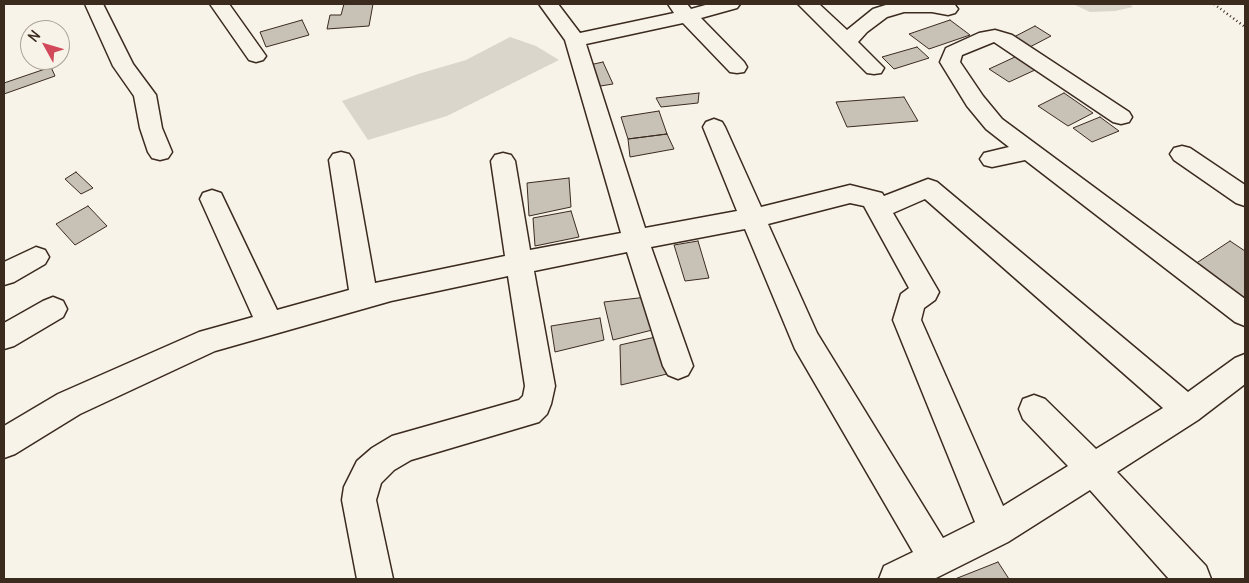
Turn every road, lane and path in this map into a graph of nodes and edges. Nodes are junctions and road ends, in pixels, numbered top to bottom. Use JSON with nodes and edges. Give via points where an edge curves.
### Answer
{"nodes":[{"id":1,"x":94,"y":4,"type":"edge"},
{"id":2,"x":219,"y":4,"type":"edge"},
{"id":3,"x":548,"y":4,"type":"edge"},
{"id":4,"x":730,"y":4,"type":"edge"},
{"id":5,"x":808,"y":4,"type":"edge"},
{"id":6,"x":1214,"y":4,"type":"edge"},
{"id":7,"x":681,"y":10,"type":"edge"},
{"id":8,"x":962,"y":19,"type":"edge"},
{"id":9,"x":1245,"y":27,"type":"edge"},
{"id":10,"x":575,"y":40,"type":"junction"},
{"id":11,"x":847,"y":42,"type":"junction"},
{"id":12,"x":256,"y":56,"type":"dead end"},
{"id":13,"x":737,"y":67,"type":"dead end"},
{"id":14,"x":874,"y":68,"type":"dead end"},
{"id":15,"x":1121,"y":117,"type":"dead end"},
{"id":16,"x":714,"y":127,"type":"dead end"},
{"id":17,"x":1028,"y":151,"type":"junction"},
{"id":18,"x":160,"y":152,"type":"dead end"},
{"id":19,"x":1182,"y":154,"type":"dead end"},
{"id":20,"x":341,"y":160,"type":"dead end"},
{"id":21,"x":992,"y":160,"type":"dead end"},
{"id":22,"x":503,"y":161,"type":"dead end"},
{"id":23,"x":1245,"y":197,"type":"edge"},
{"id":24,"x":212,"y":199,"type":"dead end"},
{"id":25,"x":880,"y":208,"type":"junction"},
{"id":26,"x":753,"y":218,"type":"junction"},
{"id":27,"x":636,"y":240,"type":"junction"},
{"id":28,"x":36,"y":257,"type":"dead end"},
{"id":29,"x":520,"y":263,"type":"junction"},
{"id":30,"x":4,"y":274,"type":"edge"},
{"id":31,"x":364,"y":298,"type":"junction"},
{"id":32,"x":54,"y":309,"type":"dead end"},
{"id":33,"x":1245,"y":314,"type":"edge"},
{"id":34,"x":270,"y":324,"type":"junction"},
{"id":35,"x":4,"y":337,"type":"edge"},
{"id":36,"x":678,"y":366,"type":"dead end"},
{"id":37,"x":1245,"y":367,"type":"edge"},
{"id":38,"x":1034,"y":409,"type":"dead end"},
{"id":39,"x":1187,"y":410,"type":"junction"},
{"id":40,"x":4,"y":443,"type":"edge"},
{"id":41,"x":1092,"y":468,"type":"junction"},
{"id":42,"x":996,"y":530,"type":"junction"},
{"id":43,"x":937,"y":560,"type":"junction"},
{"id":44,"x":375,"y":579,"type":"edge"},
{"id":45,"x":898,"y":579,"type":"edge"},
{"id":46,"x":1193,"y":579,"type":"edge"}],
"edges":[{"from":1,"to":18,"type":"street","via":[[123,66],[145,95],[151,128]]},
{"from":2,"to":12,"type":"street"},
{"from":3,"to":10,"type":"street"},
{"from":4,"to":7,"type":"street"},
{"from":5,"to":11,"type":"street"},
{"from":6,"to":9,"type":"path"},
{"from":7,"to":10,"type":"street"},
{"from":7,"to":13,"type":"street"},
{"from":8,"to":11,"type":"street","via":[[932,6],[902,6],[880,13]]},
{"from":8,"to":15,"type":"street","via":[[1022,49]]},
{"from":8,"to":17,"type":"street","via":[[950,62],[975,102],[994,124]]},
{"from":10,"to":27,"type":"street"},
{"from":11,"to":14,"type":"street"},
{"from":16,"to":26,"type":"street"},
{"from":17,"to":21,"type":"street"},
{"from":17,"to":33,"type":"street"},
{"from":19,"to":23,"type":"street"},
{"from":20,"to":31,"type":"street"},
{"from":22,"to":29,"type":"street"},
{"from":24,"to":34,"type":"street"},
{"from":25,"to":26,"type":"street","via":[[873,199],[850,194]]},
{"from":25,"to":39,"type":"street","via":[[928,188]]},
{"from":25,"to":42,"type":"street","via":[[925,292],[911,302],[907,320]]},
{"from":26,"to":27,"type":"street"},
{"from":26,"to":43,"type":"street","via":[[805,340]]},
{"from":27,"to":29,"type":"street"},
{"from":27,"to":36,"type":"street"},
{"from":28,"to":30,"type":"street"},
{"from":29,"to":31,"type":"street"},
{"from":29,"to":44,"type":"street","via":[[540,386],[536,404],[517,416],[403,446],[369,472],[359,500]]},
{"from":31,"to":34,"type":"street"},
{"from":32,"to":35,"type":"street"},
{"from":34,"to":40,"type":"street","via":[[200,345],[68,404]]},
{"from":37,"to":39,"type":"street"},
{"from":38,"to":41,"type":"street"},
{"from":39,"to":41,"type":"street"},
{"from":41,"to":42,"type":"street"},
{"from":41,"to":46,"type":"street"},
{"from":42,"to":43,"type":"street"},
{"from":43,"to":45,"type":"street"}]}
